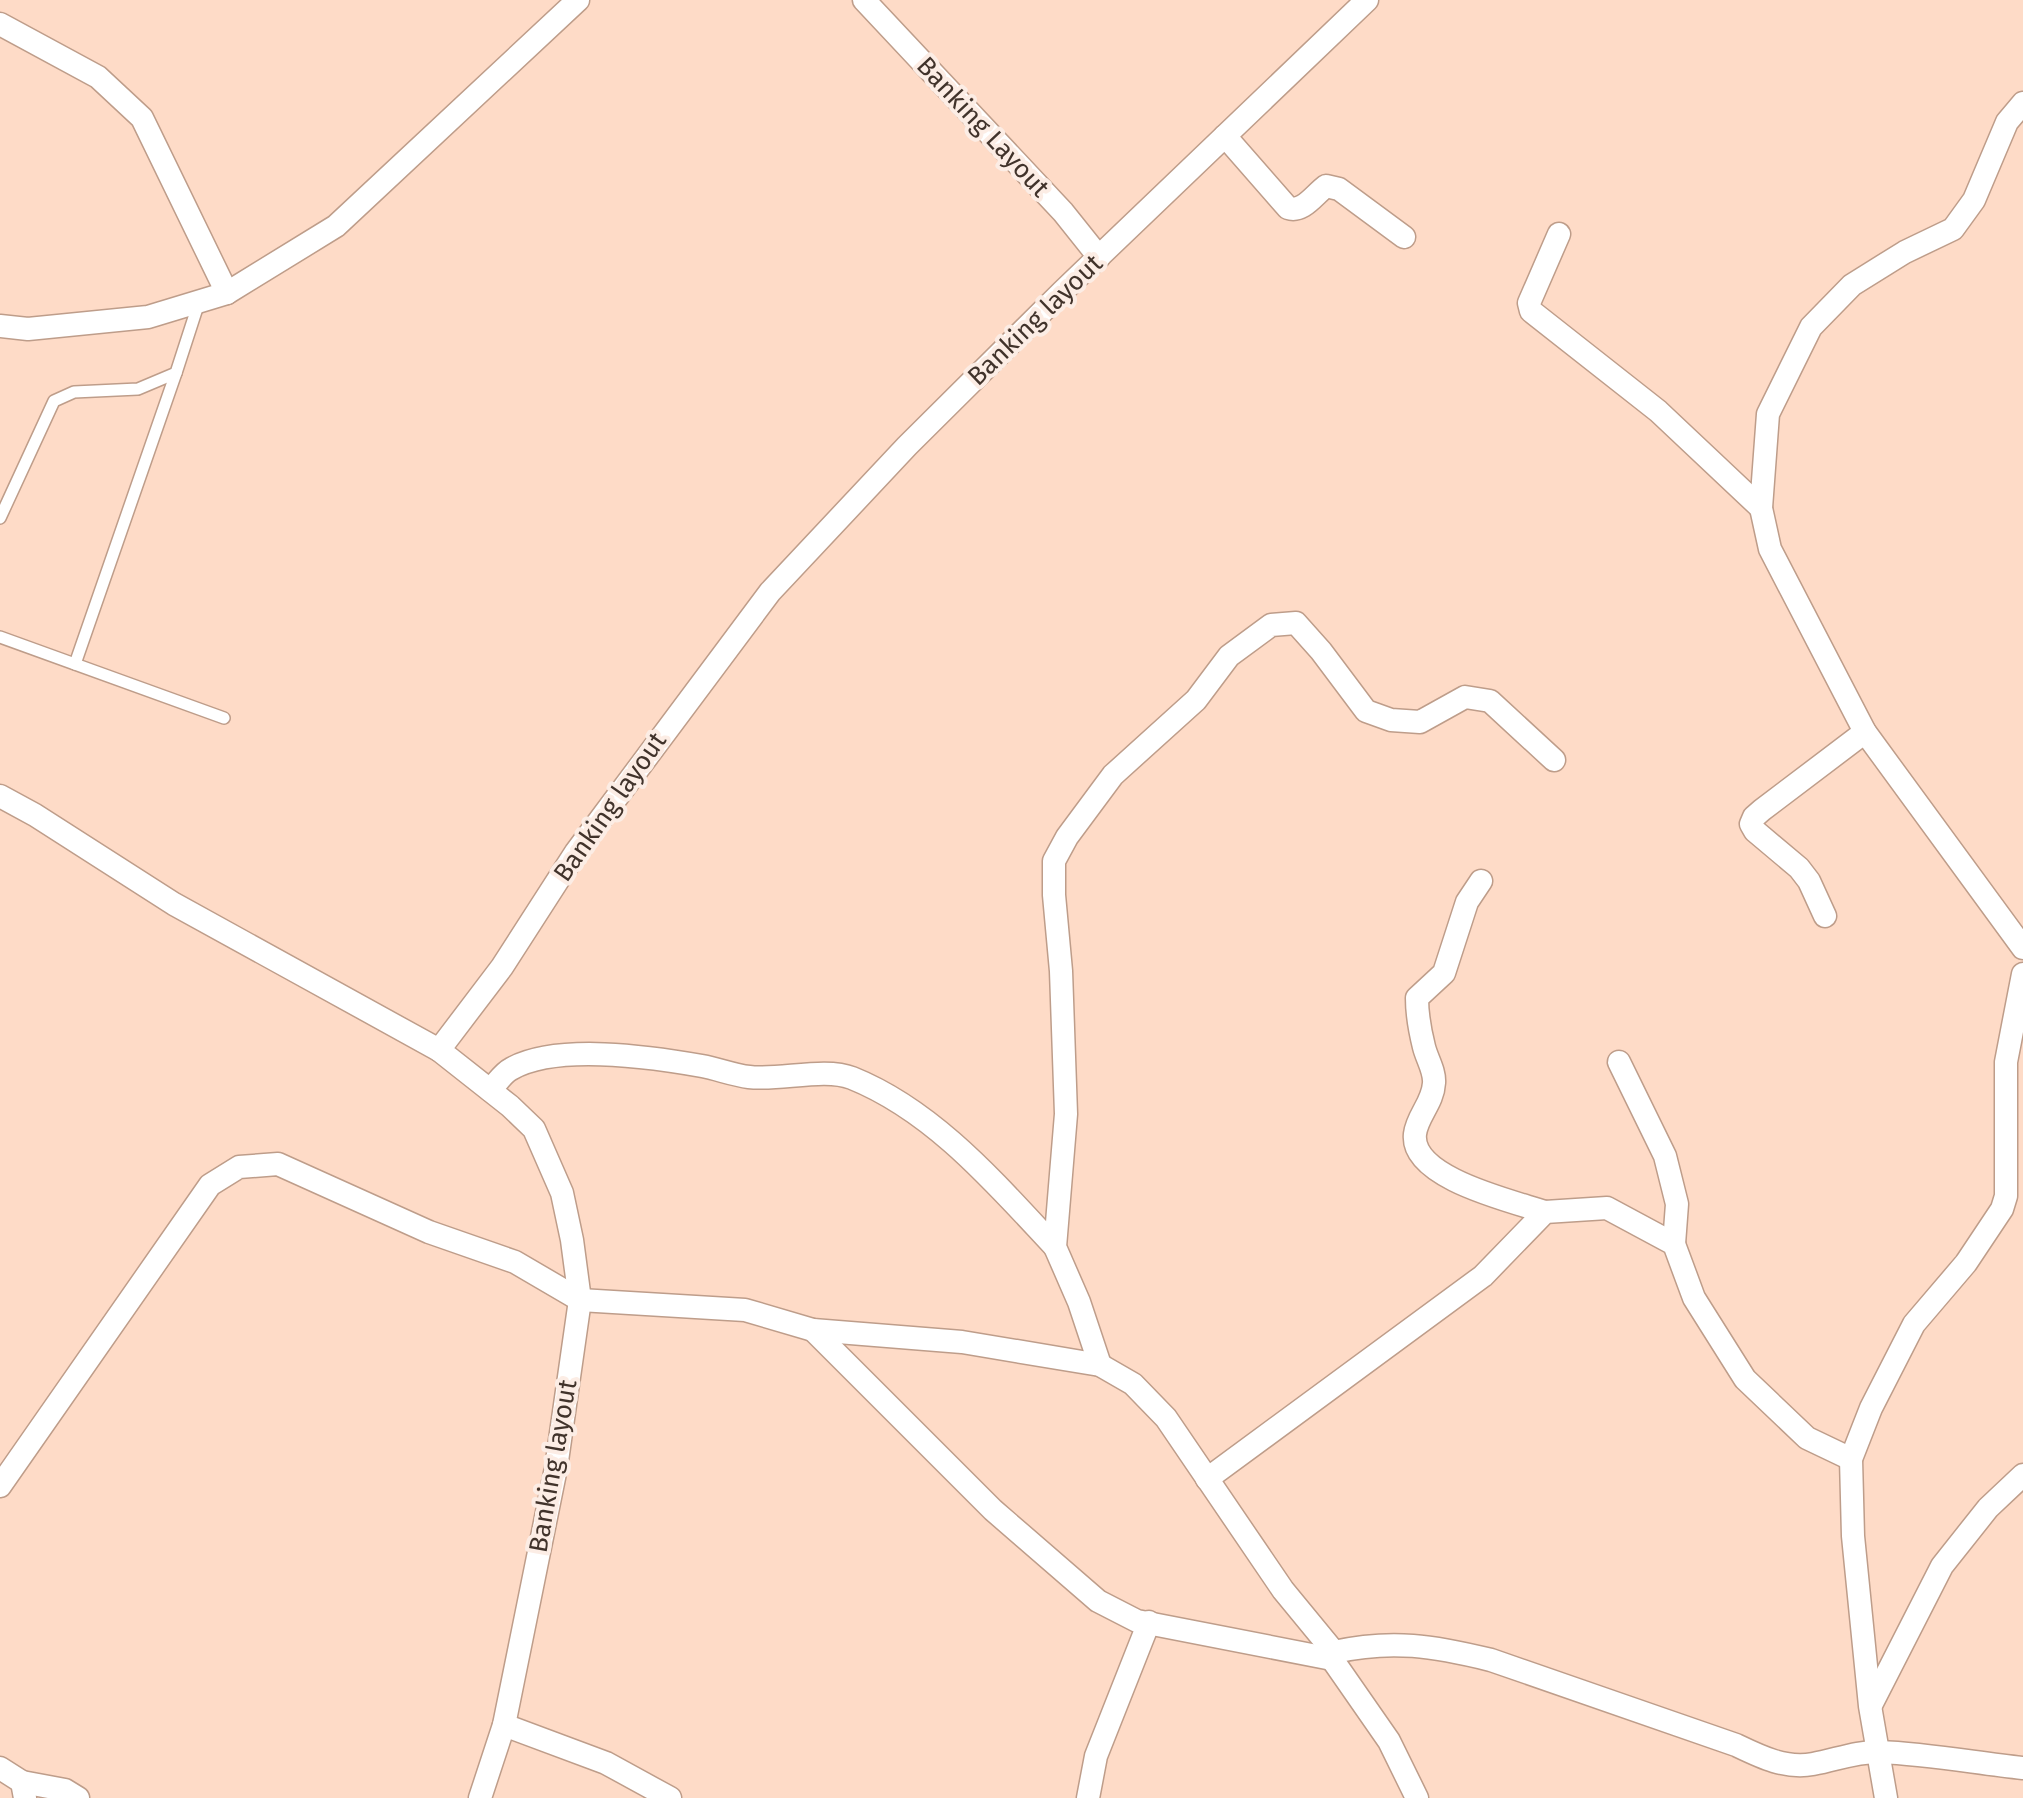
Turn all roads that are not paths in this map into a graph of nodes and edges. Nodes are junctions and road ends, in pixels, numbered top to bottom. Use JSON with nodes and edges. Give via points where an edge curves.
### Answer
{"nodes":[{"id":1,"x":578,"y":0,"type":"edge"},
{"id":2,"x":864,"y":0,"type":"edge"},
{"id":3,"x":1367,"y":0,"type":"edge"},
{"id":4,"x":0,"y":24,"type":"edge"},
{"id":5,"x":2023,"y":103,"type":"edge"},
{"id":6,"x":1225,"y":136,"type":"junction"},
{"id":7,"x":1559,"y":234,"type":"dead end"},
{"id":8,"x":1404,"y":237,"type":"dead end"},
{"id":9,"x":1099,"y":257,"type":"junction"},
{"id":10,"x":227,"y":293,"type":"junction"},
{"id":11,"x":199,"y":301,"type":"junction"},
{"id":12,"x":0,"y":326,"type":"edge"},
{"id":13,"x":176,"y":373,"type":"junction"},
{"id":14,"x":1761,"y":508,"type":"junction"},
{"id":15,"x":0,"y":518,"type":"edge"},
{"id":16,"x":0,"y":637,"type":"edge"},
{"id":17,"x":75,"y":664,"type":"junction"},
{"id":18,"x":224,"y":718,"type":"dead end"},
{"id":19,"x":1865,"y":732,"type":"junction"},
{"id":20,"x":1554,"y":760,"type":"dead end"},
{"id":21,"x":0,"y":796,"type":"edge"},
{"id":22,"x":1481,"y":881,"type":"dead end"},
{"id":23,"x":1825,"y":916,"type":"dead end"},
{"id":24,"x":2023,"y":948,"type":"edge"},
{"id":25,"x":2023,"y":974,"type":"edge"},
{"id":26,"x":439,"y":1050,"type":"junction"},
{"id":27,"x":1619,"y":1062,"type":"dead end"},
{"id":28,"x":490,"y":1090,"type":"junction"},
{"id":29,"x":2015,"y":1190,"type":"edge"},
{"id":30,"x":1545,"y":1212,"type":"junction"},
{"id":31,"x":1674,"y":1244,"type":"junction"},
{"id":32,"x":1055,"y":1247,"type":"junction"},
{"id":33,"x":580,"y":1300,"type":"junction"},
{"id":34,"x":813,"y":1330,"type":"junction"},
{"id":35,"x":1100,"y":1365,"type":"junction"},
{"id":36,"x":1851,"y":1459,"type":"junction"},
{"id":37,"x":2023,"y":1475,"type":"edge"},
{"id":38,"x":1207,"y":1479,"type":"junction"},
{"id":39,"x":0,"y":1486,"type":"edge"},
{"id":40,"x":1149,"y":1622,"type":"junction"},
{"id":41,"x":1333,"y":1656,"type":"junction"},
{"id":42,"x":1870,"y":1706,"type":"junction"},
{"id":43,"x":504,"y":1725,"type":"junction"},
{"id":44,"x":1878,"y":1751,"type":"junction"},
{"id":45,"x":0,"y":1768,"type":"edge"},
{"id":46,"x":2023,"y":1768,"type":"edge"},
{"id":47,"x":23,"y":1790,"type":"edge"},
{"id":48,"x":78,"y":1798,"type":"edge"},
{"id":49,"x":480,"y":1798,"type":"edge"},
{"id":50,"x":670,"y":1798,"type":"edge"},
{"id":51,"x":1088,"y":1798,"type":"edge"},
{"id":52,"x":1417,"y":1798,"type":"edge"},
{"id":53,"x":1886,"y":1798,"type":"edge"}],
"edges":[{"from":1,"to":10,"type":"street","via":[[336,226]]},
{"from":2,"to":9,"type":"street","name":"Banking Layout"},
{"from":3,"to":6,"type":"street","name":"Banking layout"},
{"from":4,"to":10,"type":"street","via":[[98,77],[142,118]]},
{"from":5,"to":14,"type":"street","via":[[2007,122],[1974,200],[1953,229],[1852,285],[1811,327],[1768,414]]},
{"from":6,"to":8,"type":"street","via":[[1288,208],[1300,209],[1326,186],[1339,189]]},
{"from":6,"to":9,"type":"street","name":"Banking layout"},
{"from":7,"to":14,"type":"street","via":[[1529,303],[1531,311],[1658,411]]},
{"from":9,"to":26,"type":"street","name":"Banking layout","via":[[907,446],[770,592],[576,852],[502,967]]},
{"from":10,"to":11,"type":"street"},
{"from":11,"to":12,"type":"street","via":[[148,317],[28,329]]},
{"from":11,"to":13,"type":"lane"},
{"from":13,"to":15,"type":"lane","via":[[138,389],[74,392],[54,401]]},
{"from":13,"to":17,"type":"lane"},
{"from":14,"to":19,"type":"street","via":[[1770,549]]},
{"from":16,"to":17,"type":"lane"},
{"from":17,"to":18,"type":"lane"},
{"from":19,"to":23,"type":"street","via":[[1751,824],[1804,875]]},
{"from":19,"to":24,"type":"street"},
{"from":20,"to":32,"type":"street","via":[[1490,701],[1465,697],[1420,722],[1366,711],[1296,623],[1271,625],[1229,656],[1196,700],[1113,775],[1054,861],[1066,1114]]},
{"from":21,"to":26,"type":"street","via":[[174,904]]},
{"from":22,"to":30,"type":"street","via":[[1467,902],[1444,973],[1417,998],[1435,1080],[1414,1138],[1419,1155],[1435,1170]]},
{"from":25,"to":29,"type":"street","via":[[2006,1062]]},
{"from":26,"to":28,"type":"street","name":"Banking layout"},
{"from":27,"to":31,"type":"street","via":[[1665,1156],[1677,1204]]},
{"from":28,"to":32,"type":"street","via":[[508,1070],[537,1057],[624,1055],[751,1078],[849,1077],[905,1106],[980,1167]]},
{"from":28,"to":33,"type":"street","name":"Banking layout","via":[[534,1129],[556,1180]]},
{"from":29,"to":36,"type":"street","via":[[1966,1263],[1914,1324]]},
{"from":30,"to":31,"type":"street","via":[[1607,1208]]},
{"from":30,"to":38,"type":"street","via":[[1483,1276]]},
{"from":31,"to":36,"type":"street","via":[[1694,1298],[1745,1379],[1807,1438]]},
{"from":32,"to":35,"type":"street"},
{"from":33,"to":34,"type":"street","via":[[745,1310]]},
{"from":33,"to":39,"type":"street","via":[[515,1262],[429,1232],[278,1164],[239,1167],[210,1185]]},
{"from":33,"to":43,"type":"street","name":"Banking layout","via":[[556,1468]]},
{"from":34,"to":35,"type":"street","via":[[962,1342]]},
{"from":34,"to":40,"type":"street","via":[[993,1510],[1086,1591],[1137,1621]]},
{"from":35,"to":38,"type":"street","via":[[1133,1384],[1166,1418]]},
{"from":36,"to":42,"type":"street"},
{"from":37,"to":42,"type":"street","via":[[1988,1508],[1942,1566]]},
{"from":38,"to":41,"type":"street"},
{"from":40,"to":41,"type":"street"},
{"from":40,"to":51,"type":"street","via":[[1096,1756]]},
{"from":41,"to":44,"type":"street","via":[[1367,1644],[1390,1643],[1491,1660],[1791,1766]]},
{"from":41,"to":52,"type":"street","via":[[1389,1741]]},
{"from":42,"to":44,"type":"street"},
{"from":43,"to":49,"type":"street","name":"Banking layout"},
{"from":43,"to":50,"type":"street","via":[[606,1763]]},
{"from":44,"to":46,"type":"street"},
{"from":44,"to":53,"type":"street"},
{"from":45,"to":47,"type":"street"},
{"from":47,"to":48,"type":"street","via":[[65,1790]]}]}
